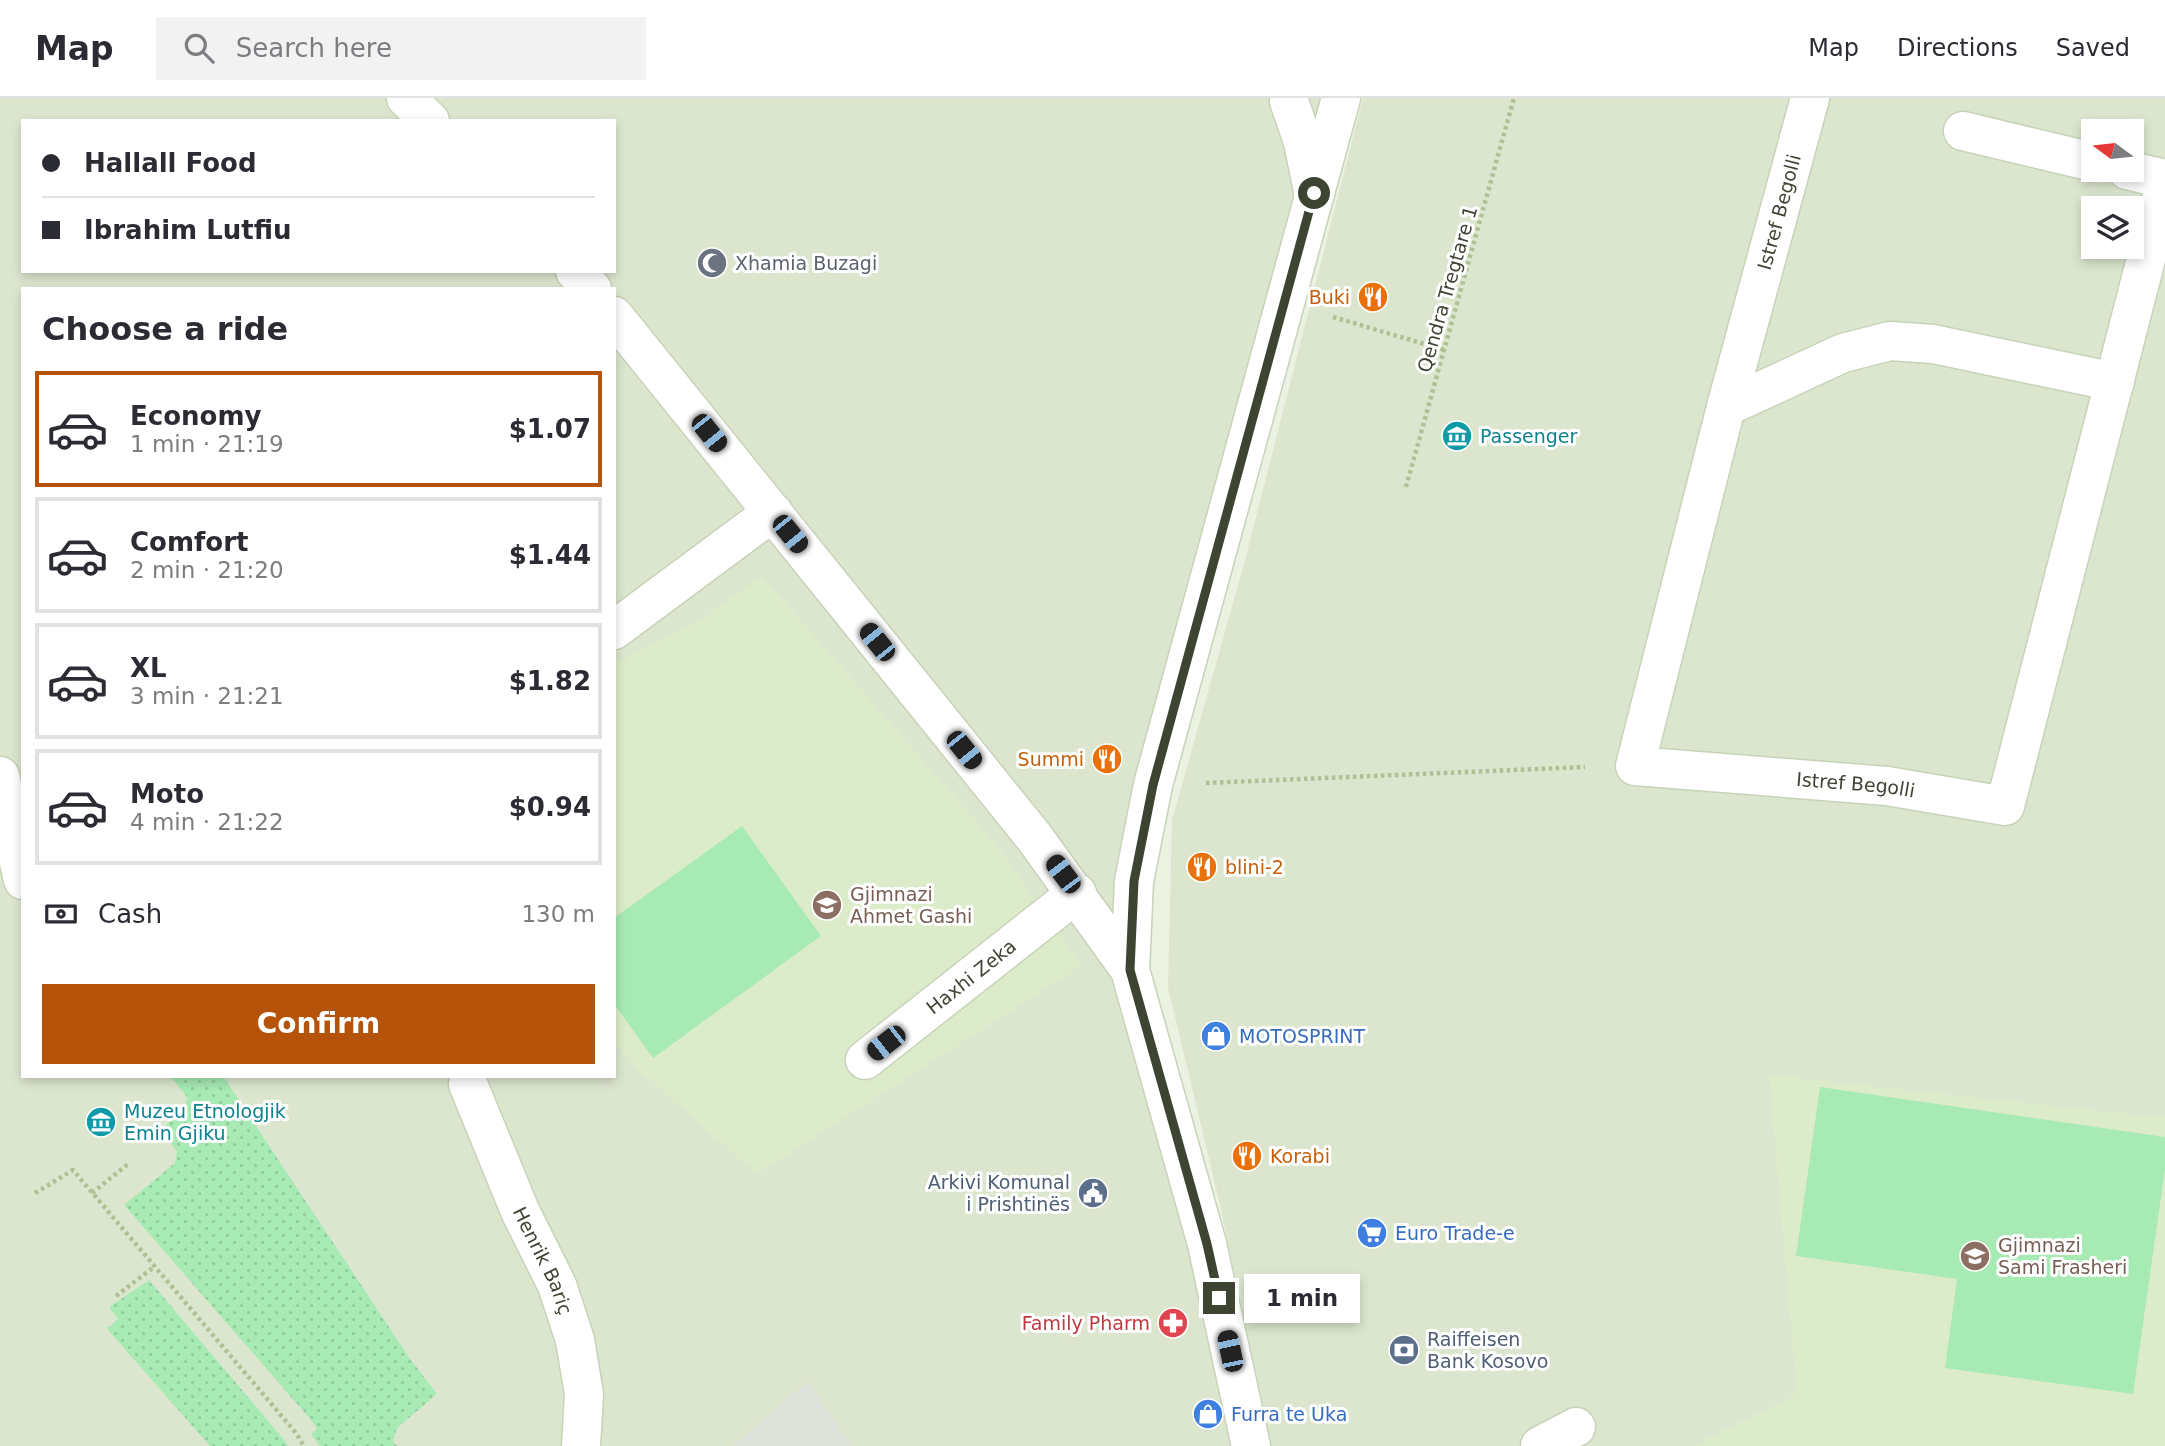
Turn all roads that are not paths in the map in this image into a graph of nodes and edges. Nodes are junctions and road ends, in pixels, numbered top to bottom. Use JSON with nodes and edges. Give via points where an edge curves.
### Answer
{"nodes":[{"id":1,"x":406,"y":98,"type":"edge"},
{"id":2,"x":1341,"y":98,"type":"edge"},
{"id":3,"x":1810,"y":98,"type":"edge"},
{"id":4,"x":1289,"y":101,"type":"dead end"},
{"id":5,"x":428,"y":119,"type":"edge"},
{"id":6,"x":1963,"y":131,"type":"dead end"},
{"id":7,"x":2081,"y":159,"type":"edge"},
{"id":8,"x":2144,"y":174,"type":"edge"},
{"id":9,"x":2165,"y":179,"type":"edge"},
{"id":10,"x":2165,"y":185,"type":"edge"},
{"id":11,"x":1314,"y":193,"type":"junction"},
{"id":12,"x":577,"y":273,"type":"edge"},
{"id":13,"x":590,"y":287,"type":"edge"},
{"id":14,"x":616,"y":318,"type":"edge"},
{"id":15,"x":2115,"y":382,"type":"junction"},
{"id":16,"x":1726,"y":407,"type":"junction"},
{"id":17,"x":773,"y":512,"type":"junction"},
{"id":18,"x":616,"y":629,"type":"edge"},
{"id":19,"x":0,"y":776,"type":"edge"},
{"id":20,"x":21,"y":871,"type":"edge"},
{"id":21,"x":1077,"y":893,"type":"junction"},
{"id":22,"x":1130,"y":970,"type":"junction"},
{"id":23,"x":865,"y":1060,"type":"dead end"},
{"id":24,"x":468,"y":1084,"type":"dead end"},
{"id":25,"x":1576,"y":1427,"type":"dead end"},
{"id":26,"x":581,"y":1446,"type":"edge"},
{"id":27,"x":1251,"y":1446,"type":"edge"},
{"id":28,"x":1540,"y":1446,"type":"edge"}],
"edges":[{"from":1,"to":5,"type":"street"},
{"from":2,"to":11,"type":"street"},
{"from":3,"to":16,"type":"street","name":"Istref Begolli"},
{"from":4,"to":11,"type":"street"},
{"from":6,"to":7,"type":"street"},
{"from":8,"to":9,"type":"street"},
{"from":10,"to":15,"type":"street","name":"Istref Begolli"},
{"from":11,"to":22,"type":"street","via":[[1153,785],[1134,881]]},
{"from":12,"to":13,"type":"street"},
{"from":14,"to":17,"type":"street"},
{"from":15,"to":16,"type":"street","via":[[1933,344],[1890,341],[1843,353]]},
{"from":15,"to":16,"type":"street","name":"Istref Begolli","via":[[2005,806],[1887,786],[1635,766]]},
{"from":17,"to":18,"type":"street"},
{"from":17,"to":21,"type":"street"},
{"from":19,"to":20,"type":"street"},
{"from":21,"to":22,"type":"street"},
{"from":21,"to":23,"type":"street","name":"Haxhi Zeka"},
{"from":22,"to":27,"type":"street","via":[[1207,1244]]},
{"from":24,"to":26,"type":"street","name":"Henrik Bariç","via":[[556,1285],[575,1340],[584,1394]]},
{"from":25,"to":28,"type":"street"}]}
